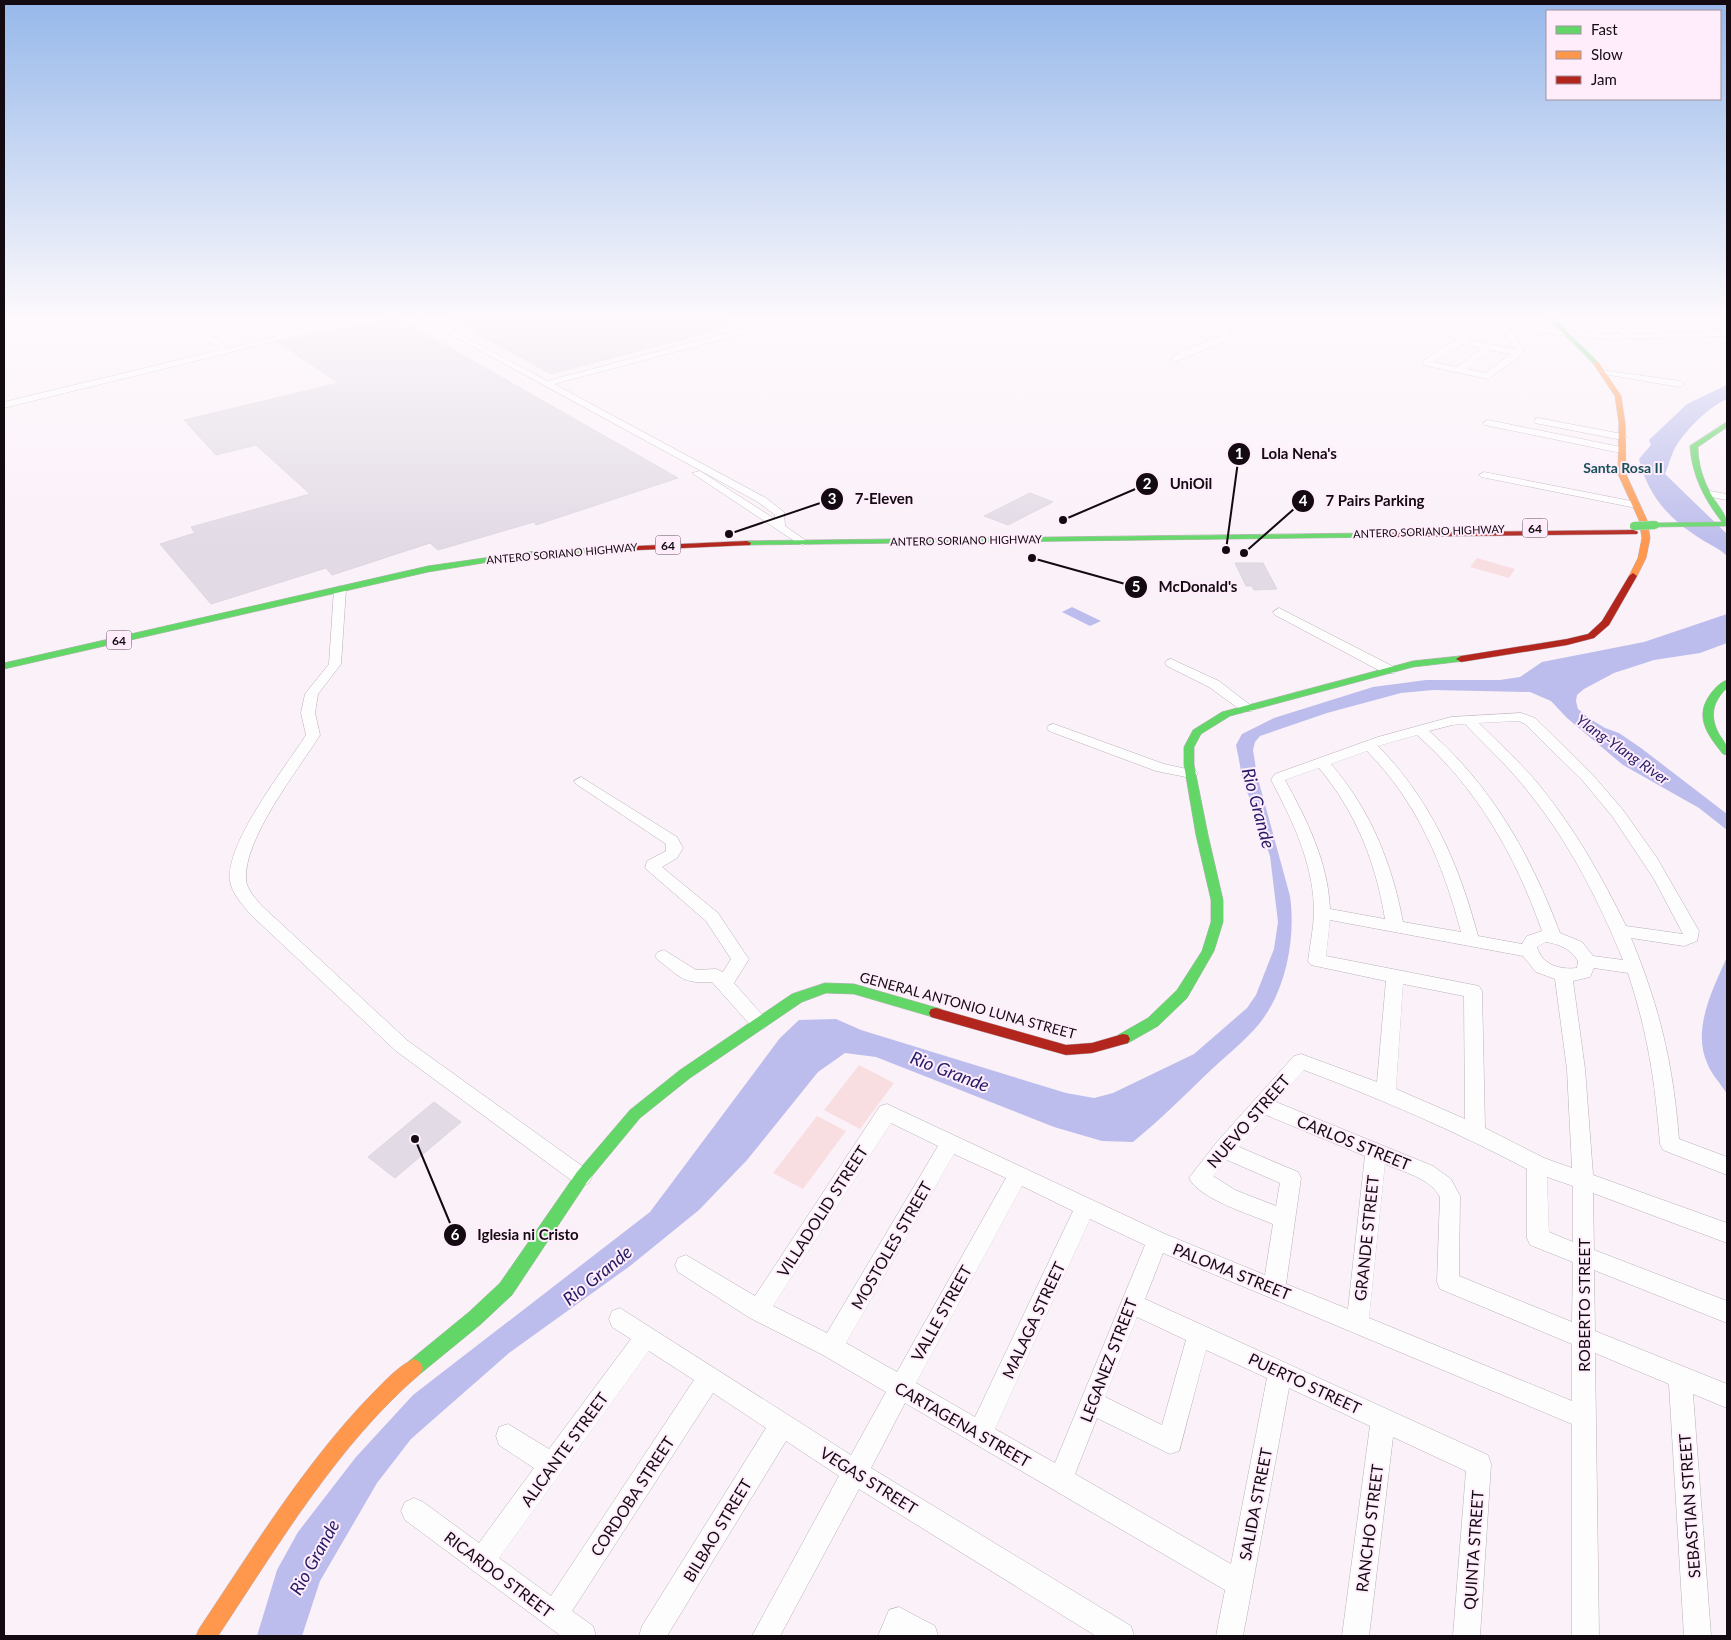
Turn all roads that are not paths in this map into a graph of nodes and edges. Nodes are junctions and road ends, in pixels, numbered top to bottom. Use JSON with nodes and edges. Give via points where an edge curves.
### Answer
{"nodes":[{"id":1,"x":50,"y":394,"type":"edge"},
{"id":2,"x":563,"y":394,"type":"edge"},
{"id":3,"x":1617,"y":394,"type":"edge"},
{"id":4,"x":4,"y":405,"type":"edge"},
{"id":5,"x":1538,"y":421,"type":"dead end"},
{"id":6,"x":1488,"y":423,"type":"dead end"},
{"id":7,"x":1726,"y":426,"type":"edge"},
{"id":8,"x":1622,"y":437,"type":"junction"},
{"id":9,"x":1621,"y":450,"type":"junction"},
{"id":10,"x":1484,"y":475,"type":"dead end"},
{"id":11,"x":1710,"y":494,"type":"junction"},
{"id":12,"x":1727,"y":496,"type":"edge"},
{"id":13,"x":1636,"y":506,"type":"junction"},
{"id":14,"x":1727,"y":524,"type":"edge"},
{"id":15,"x":1637,"y":526,"type":"junction"},
{"id":16,"x":1655,"y":530,"type":"junction"},
{"id":17,"x":1727,"y":531,"type":"edge"},
{"id":18,"x":1393,"y":533,"type":"junction"},
{"id":19,"x":803,"y":542,"type":"junction"},
{"id":20,"x":340,"y":588,"type":"junction"},
{"id":21,"x":1279,"y":612,"type":"dead end"},
{"id":22,"x":1172,"y":663,"type":"dead end"},
{"id":23,"x":4,"y":666,"type":"edge"},
{"id":24,"x":1389,"y":670,"type":"junction"},
{"id":25,"x":1727,"y":683,"type":"edge"},
{"id":26,"x":1714,"y":692,"type":"junction"},
{"id":27,"x":1727,"y":698,"type":"edge"},
{"id":28,"x":1246,"y":708,"type":"junction"},
{"id":29,"x":1468,"y":720,"type":"junction"},
{"id":30,"x":1054,"y":728,"type":"dead end"},
{"id":31,"x":1421,"y":731,"type":"junction"},
{"id":32,"x":1369,"y":745,"type":"junction"},
{"id":33,"x":1727,"y":752,"type":"edge"},
{"id":34,"x":1322,"y":762,"type":"junction"},
{"id":35,"x":1191,"y":774,"type":"junction"},
{"id":36,"x":581,"y":780,"type":"dead end"},
{"id":37,"x":1322,"y":913,"type":"junction"},
{"id":38,"x":1395,"y":926,"type":"junction"},
{"id":39,"x":1621,"y":932,"type":"junction"},
{"id":40,"x":1553,"y":937,"type":"junction"},
{"id":41,"x":1471,"y":939,"type":"junction"},
{"id":42,"x":1529,"y":951,"type":"junction"},
{"id":43,"x":664,"y":956,"type":"dead end"},
{"id":44,"x":1588,"y":961,"type":"junction"},
{"id":45,"x":1634,"y":968,"type":"junction"},
{"id":46,"x":1563,"y":974,"type":"junction"},
{"id":47,"x":1395,"y":976,"type":"junction"},
{"id":48,"x":724,"y":983,"type":"junction"},
{"id":49,"x":759,"y":1023,"type":"junction"},
{"id":50,"x":1386,"y":1093,"type":"junction"},
{"id":51,"x":1262,"y":1104,"type":"junction"},
{"id":52,"x":887,"y":1112,"type":"joint"},
{"id":53,"x":1475,"y":1132,"type":"junction"},
{"id":54,"x":950,"y":1143,"type":"junction"},
{"id":55,"x":1224,"y":1149,"type":"junction"},
{"id":56,"x":1376,"y":1151,"type":"junction"},
{"id":57,"x":1537,"y":1164,"type":"junction"},
{"id":58,"x":1727,"y":1166,"type":"edge"},
{"id":59,"x":1018,"y":1175,"type":"junction"},
{"id":60,"x":582,"y":1177,"type":"junction"},
{"id":61,"x":1583,"y":1181,"type":"junction"},
{"id":62,"x":1085,"y":1207,"type":"junction"},
{"id":63,"x":1285,"y":1219,"type":"junction"},
{"id":64,"x":1727,"y":1233,"type":"edge"},
{"id":65,"x":1157,"y":1241,"type":"junction"},
{"id":66,"x":1583,"y":1255,"type":"junction"},
{"id":67,"x":686,"y":1265,"type":"dead end"},
{"id":68,"x":1274,"y":1288,"type":"junction"},
{"id":69,"x":1130,"y":1303,"type":"junction"},
{"id":70,"x":758,"y":1310,"type":"junction"},
{"id":71,"x":1727,"y":1312,"type":"edge"},
{"id":72,"x":620,"y":1320,"type":"dead end"},
{"id":73,"x":1356,"y":1325,"type":"junction"},
{"id":74,"x":1198,"y":1334,"type":"junction"},
{"id":75,"x":646,"y":1336,"type":"junction"},
{"id":76,"x":1582,"y":1336,"type":"junction"},
{"id":77,"x":831,"y":1347,"type":"junction"},
{"id":78,"x":1280,"y":1371,"type":"junction"},
{"id":79,"x":1680,"y":1376,"type":"junction"},
{"id":80,"x":710,"y":1378,"type":"junction"},
{"id":81,"x":900,"y":1387,"type":"junction"},
{"id":82,"x":1727,"y":1396,"type":"edge"},
{"id":83,"x":1092,"y":1403,"type":"junction"},
{"id":84,"x":1583,"y":1417,"type":"junction"},
{"id":85,"x":1383,"y":1419,"type":"junction"},
{"id":86,"x":782,"y":1425,"type":"junction"},
{"id":87,"x":980,"y":1434,"type":"junction"},
{"id":88,"x":508,"y":1436,"type":"dead end"},
{"id":89,"x":1479,"y":1464,"type":"joint"},
{"id":90,"x":552,"y":1465,"type":"junction"},
{"id":91,"x":855,"y":1472,"type":"junction"},
{"id":92,"x":1060,"y":1480,"type":"junction"},
{"id":93,"x":414,"y":1511,"type":"dead end"},
{"id":94,"x":482,"y":1561,"type":"junction"},
{"id":95,"x":1240,"y":1584,"type":"junction"},
{"id":96,"x":554,"y":1615,"type":"junction"},
{"id":97,"x":895,"y":1628,"type":"edge"},
{"id":98,"x":206,"y":1636,"type":"edge"},
{"id":99,"x":583,"y":1636,"type":"edge"},
{"id":100,"x":652,"y":1636,"type":"edge"},
{"id":101,"x":765,"y":1636,"type":"edge"},
{"id":102,"x":925,"y":1636,"type":"edge"},
{"id":103,"x":1121,"y":1636,"type":"edge"},
{"id":104,"x":1230,"y":1636,"type":"edge"},
{"id":105,"x":1355,"y":1636,"type":"edge"},
{"id":106,"x":1467,"y":1636,"type":"edge"},
{"id":107,"x":1585,"y":1636,"type":"edge"},
{"id":108,"x":1698,"y":1636,"type":"edge"}],
"edges":[{"from":1,"to":4,"type":"street"},
{"from":2,"to":19,"type":"street","via":[[672,453],[721,490]]},
{"from":3,"to":8,"type":"main road"},
{"from":5,"to":8,"type":"street"},
{"from":6,"to":9,"type":"street"},
{"from":7,"to":11,"type":"main road","via":[[1694,446],[1692,454]]},
{"from":8,"to":9,"type":"main road"},
{"from":9,"to":13,"type":"main road","via":[[1622,474]]},
{"from":10,"to":13,"type":"street"},
{"from":11,"to":12,"type":"street"},
{"from":11,"to":14,"type":"main road"},
{"from":13,"to":15,"type":"main road"},
{"from":14,"to":16,"type":"main road","name":"ANTERO SORIANO HIGHWAY","number":"64"},
{"from":15,"to":16,"type":"main road","name":"ANTERO SORIANO HIGHWAY","number":"64"},
{"from":15,"to":18,"type":"main road","name":"ANTERO SORIANO HIGHWAY","number":"64"},
{"from":16,"to":17,"type":"main road","name":"ANTERO SORIANO HIGHWAY","number":"64"},
{"from":16,"to":18,"type":"main road","via":[[1446,540]]},
{"from":16,"to":24,"type":"main road","name":"GENERAL ANTONIO LUNA STREET","via":[[1622,598],[1606,623],[1591,636]]},
{"from":18,"to":19,"type":"main road","name":"ANTERO SORIANO HIGHWAY","number":"64","via":[[1312,537]]},
{"from":19,"to":20,"type":"main road","name":"ANTERO SORIANO HIGHWAY","number":"64","via":[[526,554],[428,569]]},
{"from":20,"to":23,"type":"main road","name":"ANTERO SORIANO HIGHWAY","number":"64"},
{"from":20,"to":60,"type":"street","via":[[336,664],[312,694],[308,713],[313,735],[249,835],[238,882],[256,910],[402,1046]]},
{"from":21,"to":24,"type":"street"},
{"from":22,"to":28,"type":"street","via":[[1214,684]]},
{"from":24,"to":28,"type":"main road","name":"GENERAL ANTONIO LUNA STREET"},
{"from":25,"to":26,"type":"main road"},
{"from":26,"to":27,"type":"street"},
{"from":26,"to":33,"type":"main road","via":[[1705,715],[1709,728]]},
{"from":28,"to":35,"type":"main road","name":"GENERAL ANTONIO LUNA STREET","via":[[1215,718],[1195,734],[1189,747]]},
{"from":29,"to":31,"type":"street","via":[[1451,721]]},
{"from":29,"to":39,"type":"street","via":[[1536,792],[1574,844]]},
{"from":29,"to":39,"type":"street","via":[[1513,716],[1530,721],[1574,764],[1622,820],[1660,873],[1692,931],[1691,937],[1684,940]]},
{"from":30,"to":35,"type":"street","via":[[1161,768]]},
{"from":31,"to":32,"type":"street"},
{"from":31,"to":40,"type":"street","via":[[1438,744],[1465,774],[1502,824],[1530,877]]},
{"from":32,"to":34,"type":"street"},
{"from":32,"to":41,"type":"street","via":[[1399,776],[1434,832],[1459,889]]},
{"from":34,"to":37,"type":"street","via":[[1278,780],[1308,843]]},
{"from":34,"to":38,"type":"street","via":[[1350,798],[1373,841],[1385,875]]},
{"from":35,"to":49,"type":"main road","name":"GENERAL ANTONIO LUNA STREET","via":[[1218,922],[1209,946],[1184,991],[1162,1015],[1140,1031],[1091,1050],[1066,1050],[839,987],[824,988],[798,998]]},
{"from":36,"to":48,"type":"street","via":[[672,841],[675,848],[672,854],[653,868],[712,918],[740,959]]},
{"from":37,"to":38,"type":"street"},
{"from":37,"to":47,"type":"street","via":[[1317,961]]},
{"from":38,"to":41,"type":"street"},
{"from":39,"to":45,"type":"street"},
{"from":40,"to":42,"type":"street","via":[[1533,940]]},
{"from":40,"to":44,"type":"street","via":[[1572,944]]},
{"from":41,"to":42,"type":"street"},
{"from":42,"to":46,"type":"street","via":[[1544,968]]},
{"from":43,"to":48,"type":"street","via":[[693,977],[716,975]]},
{"from":44,"to":45,"type":"street"},
{"from":44,"to":46,"type":"street","via":[[1584,972]]},
{"from":45,"to":58,"type":"street","via":[[1664,1077],[1670,1144]]},
{"from":46,"to":61,"type":"street","name":"ROBERTO STREET","via":[[1576,1069]]},
{"from":47,"to":50,"type":"street"},
{"from":47,"to":53,"type":"street","via":[[1473,991]]},
{"from":48,"to":49,"type":"street"},
{"from":49,"to":60,"type":"main road","name":"GENERAL ANTONIO LUNA STREET","via":[[652,1099],[619,1130]]},
{"from":50,"to":51,"type":"street","name":"NUEVO STREET","via":[[1301,1061]]},
{"from":50,"to":53,"type":"street"},
{"from":51,"to":55,"type":"street","name":"NUEVO STREET"},
{"from":51,"to":56,"type":"street","name":"CARLOS STREET"},
{"from":52,"to":54,"type":"street","name":"PALOMA STREET"},
{"from":52,"to":70,"type":"street","name":"VILLADOLID STREET"},
{"from":53,"to":57,"type":"street"},
{"from":54,"to":59,"type":"street","name":"PALOMA STREET"},
{"from":54,"to":77,"type":"street","name":"MOSTOLES STREET"},
{"from":55,"to":63,"type":"street","via":[[1290,1178]]},
{"from":55,"to":63,"type":"street","name":"NUEVO STREET","via":[[1199,1178],[1228,1196]]},
{"from":56,"to":73,"type":"street","name":"GRANDE STREET"},
{"from":56,"to":76,"type":"street","name":"CARLOS STREET","via":[[1426,1172],[1444,1185],[1450,1196],[1448,1282]]},
{"from":57,"to":61,"type":"street"},
{"from":57,"to":66,"type":"street","via":[[1538,1238]]},
{"from":59,"to":62,"type":"street","name":"PALOMA STREET"},
{"from":59,"to":81,"type":"street","name":"VALLE STREET"},
{"from":60,"to":98,"type":"main road","name":"GENERAL ANTONIO LUNA STREET","via":[[506,1289],[400,1378],[354,1426],[276,1530]]},
{"from":61,"to":64,"type":"street"},
{"from":61,"to":66,"type":"street","name":"ROBERTO STREET"},
{"from":62,"to":65,"type":"street","name":"PALOMA STREET"},
{"from":62,"to":87,"type":"street","name":"MALAGA STREET"},
{"from":63,"to":68,"type":"street"},
{"from":65,"to":68,"type":"street","name":"PALOMA STREET"},
{"from":65,"to":69,"type":"street","name":"LEGANEZ STREET"},
{"from":66,"to":71,"type":"street"},
{"from":66,"to":76,"type":"street","name":"ROBERTO STREET"},
{"from":67,"to":70,"type":"street","name":"CARTAGENA STREET"},
{"from":68,"to":73,"type":"street","name":"PALOMA STREET"},
{"from":69,"to":74,"type":"street","name":"PUERTO STREET"},
{"from":69,"to":83,"type":"street","name":"LEGANEZ STREET"},
{"from":70,"to":77,"type":"street","name":"CARTAGENA STREET"},
{"from":72,"to":75,"type":"street","name":"VEGAS STREET"},
{"from":73,"to":84,"type":"street","name":"PALOMA STREET"},
{"from":74,"to":78,"type":"street","name":"PUERTO STREET"},
{"from":74,"to":83,"type":"street","via":[[1170,1442]]},
{"from":75,"to":80,"type":"street","name":"VEGAS STREET"},
{"from":75,"to":90,"type":"street","name":"ALICANTE STREET"},
{"from":76,"to":79,"type":"street"},
{"from":76,"to":84,"type":"street","name":"ROBERTO STREET"},
{"from":77,"to":81,"type":"street","name":"CARTAGENA STREET"},
{"from":78,"to":85,"type":"street","name":"PUERTO STREET"},
{"from":78,"to":95,"type":"street","name":"SALIDA STREET"},
{"from":79,"to":82,"type":"street"},
{"from":79,"to":108,"type":"street","name":"SEBASTIAN STREET"},
{"from":80,"to":86,"type":"street","name":"VEGAS STREET"},
{"from":80,"to":96,"type":"street","name":"CORDOBA STREET"},
{"from":81,"to":87,"type":"street","name":"CARTAGENA STREET"},
{"from":81,"to":91,"type":"street","name":"VALLE STREET"},
{"from":83,"to":92,"type":"street","name":"LEGANEZ STREET"},
{"from":84,"to":107,"type":"street","name":"ROBERTO STREET"},
{"from":85,"to":89,"type":"street","name":"PUERTO STREET"},
{"from":85,"to":105,"type":"street","name":"RANCHO STREET"},
{"from":86,"to":91,"type":"street","name":"VEGAS STREET"},
{"from":86,"to":100,"type":"street","name":"BILBAO STREET"},
{"from":87,"to":92,"type":"street","name":"CARTAGENA STREET"},
{"from":88,"to":90,"type":"street"},
{"from":89,"to":106,"type":"street","name":"QUINTA STREET"},
{"from":90,"to":94,"type":"street","name":"ALICANTE STREET"},
{"from":91,"to":101,"type":"street","name":"VALLE STREET"},
{"from":91,"to":103,"type":"street","name":"VEGAS STREET"},
{"from":92,"to":95,"type":"street","name":"CARTAGENA STREET"},
{"from":93,"to":94,"type":"street","name":"RICARDO STREET"},
{"from":94,"to":96,"type":"street","name":"RICARDO STREET"},
{"from":95,"to":104,"type":"street","name":"SALIDA STREET"},
{"from":96,"to":99,"type":"street","name":"RICARDO STREET"},
{"from":97,"to":102,"type":"street"}]}
